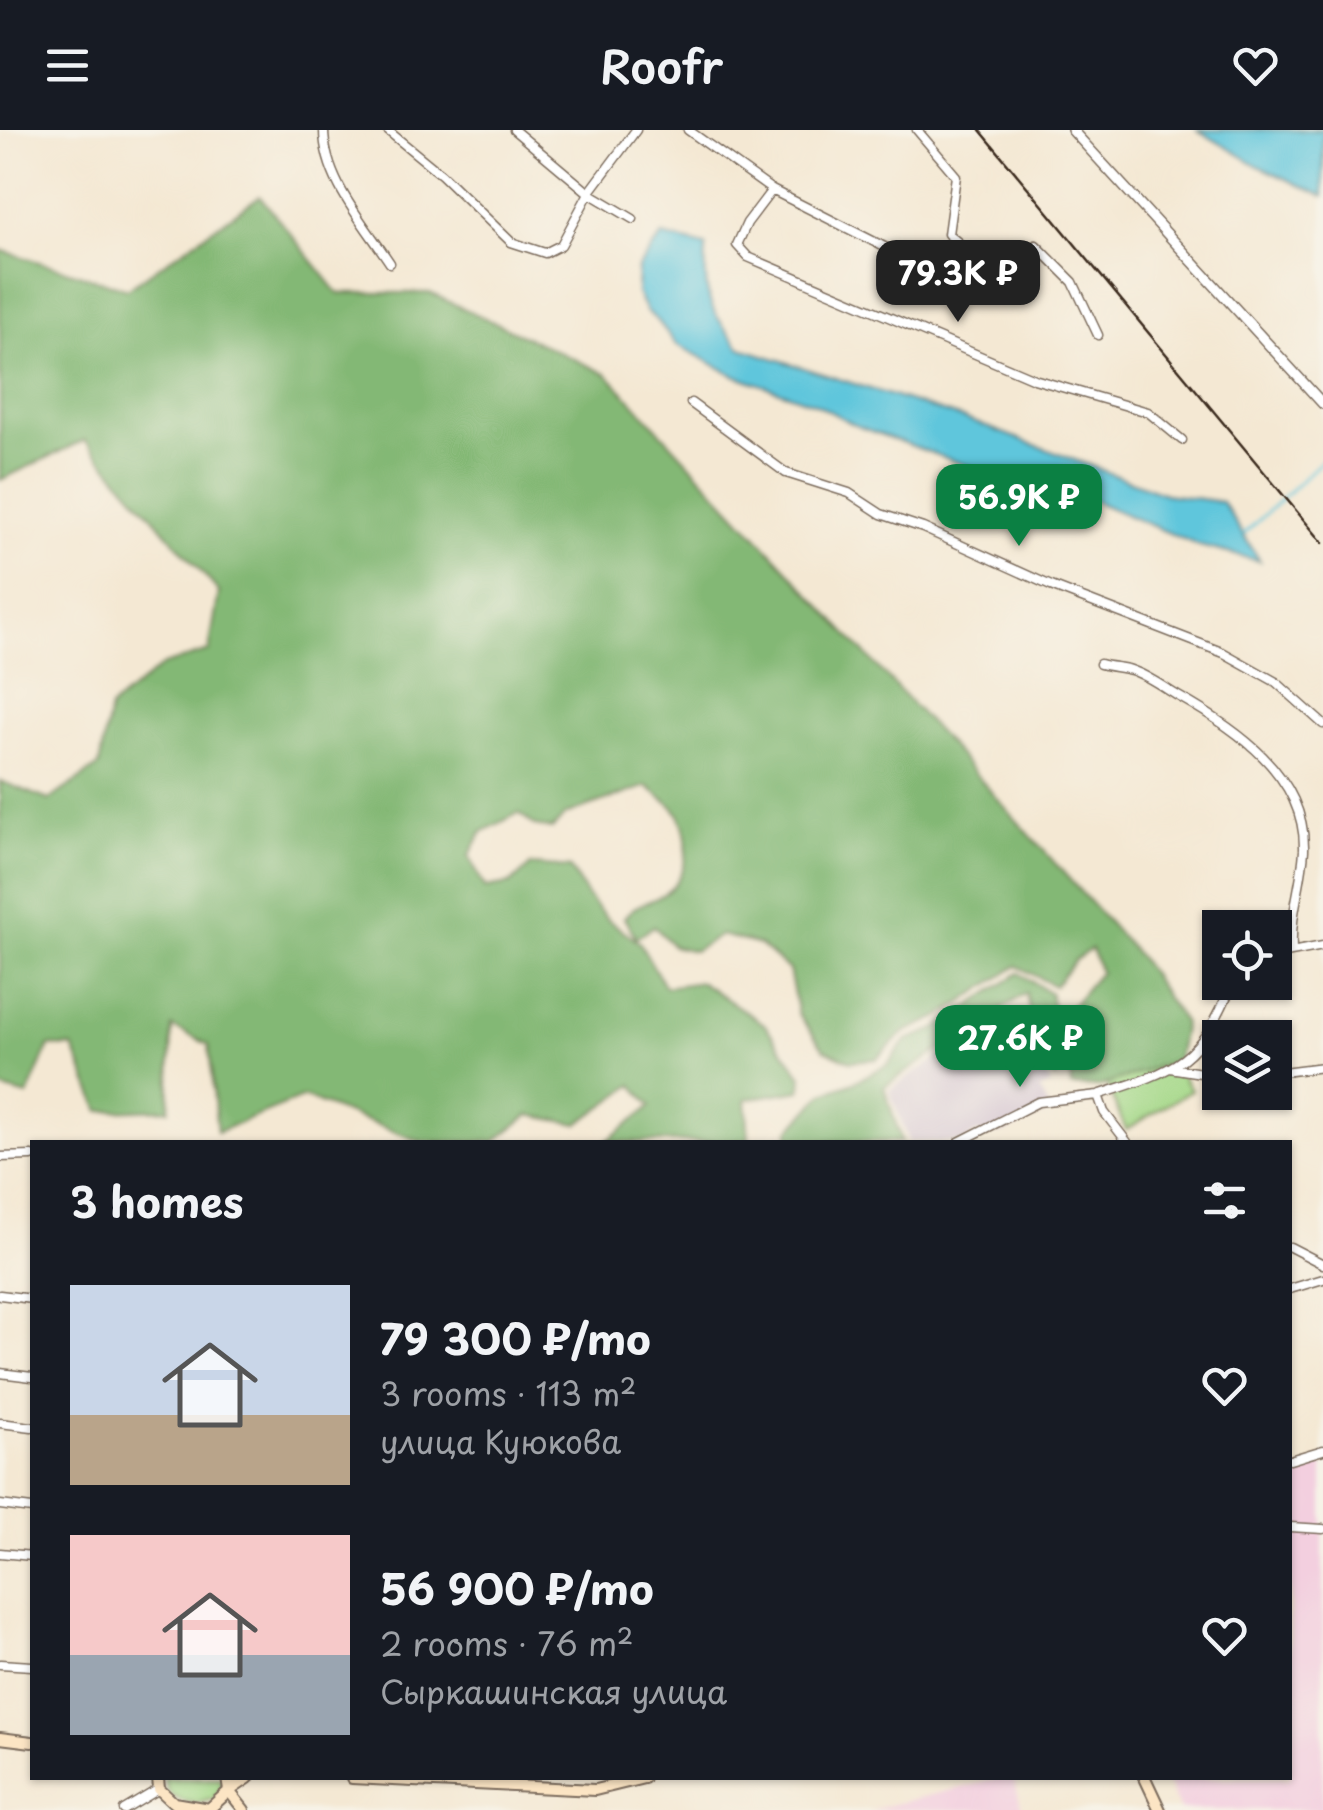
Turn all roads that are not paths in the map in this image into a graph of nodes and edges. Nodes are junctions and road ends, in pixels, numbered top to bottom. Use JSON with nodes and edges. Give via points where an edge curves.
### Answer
{"nodes":[{"id":1,"x":324,"y":130,"type":"edge"},
{"id":2,"x":387,"y":130,"type":"edge"},
{"id":3,"x":514,"y":130,"type":"edge"},
{"id":4,"x":636,"y":130,"type":"edge"},
{"id":5,"x":688,"y":130,"type":"edge"},
{"id":6,"x":917,"y":130,"type":"edge"},
{"id":7,"x":1072,"y":130,"type":"edge"},
{"id":8,"x":772,"y":190,"type":"junction"},
{"id":9,"x":589,"y":193,"type":"junction"},
{"id":10,"x":633,"y":219,"type":"dead end"},
{"id":11,"x":390,"y":263,"type":"dead end"},
{"id":12,"x":924,"y":267,"type":"dead end"},
{"id":13,"x":1098,"y":335,"type":"dead end"},
{"id":14,"x":691,"y":403,"type":"dead end"},
{"id":15,"x":1323,"y":404,"type":"edge"},
{"id":16,"x":1182,"y":440,"type":"dead end"},
{"id":17,"x":1100,"y":664,"type":"dead end"},
{"id":18,"x":1323,"y":724,"type":"edge"},
{"id":19,"x":1292,"y":916,"type":"edge"},
{"id":20,"x":1323,"y":946,"type":"edge"},
{"id":21,"x":1292,"y":950,"type":"edge"},
{"id":22,"x":1226,"y":1000,"type":"edge"},
{"id":23,"x":1323,"y":1067,"type":"edge"},
{"id":24,"x":1170,"y":1068,"type":"junction"},
{"id":25,"x":1292,"y":1071,"type":"edge"},
{"id":26,"x":1202,"y":1073,"type":"edge"},
{"id":27,"x":1098,"y":1094,"type":"junction"},
{"id":28,"x":963,"y":1140,"type":"edge"},
{"id":29,"x":1125,"y":1140,"type":"edge"},
{"id":30,"x":30,"y":1156,"type":"edge"},
{"id":31,"x":0,"y":1157,"type":"edge"},
{"id":32,"x":1292,"y":1249,"type":"edge"},
{"id":33,"x":1323,"y":1264,"type":"edge"},
{"id":34,"x":1323,"y":1279,"type":"edge"},
{"id":35,"x":1292,"y":1289,"type":"edge"},
{"id":36,"x":0,"y":1295,"type":"edge"},
{"id":37,"x":30,"y":1299,"type":"edge"},
{"id":38,"x":0,"y":1373,"type":"edge"},
{"id":39,"x":30,"y":1376,"type":"edge"},
{"id":40,"x":0,"y":1423,"type":"edge"},
{"id":41,"x":30,"y":1427,"type":"edge"},
{"id":42,"x":1323,"y":1450,"type":"edge"},
{"id":43,"x":1292,"y":1459,"type":"edge"},
{"id":44,"x":0,"y":1506,"type":"edge"},
{"id":45,"x":30,"y":1508,"type":"edge"},
{"id":46,"x":1292,"y":1527,"type":"edge"},
{"id":47,"x":1323,"y":1529,"type":"edge"},
{"id":48,"x":0,"y":1553,"type":"edge"},
{"id":49,"x":30,"y":1556,"type":"edge"},
{"id":50,"x":0,"y":1664,"type":"edge"},
{"id":51,"x":30,"y":1666,"type":"edge"},
{"id":52,"x":0,"y":1738,"type":"edge"},
{"id":53,"x":30,"y":1742,"type":"edge"},
{"id":54,"x":227,"y":1780,"type":"edge"},
{"id":55,"x":245,"y":1780,"type":"edge"},
{"id":56,"x":393,"y":1780,"type":"edge"},
{"id":57,"x":636,"y":1780,"type":"edge"},
{"id":58,"x":1146,"y":1780,"type":"edge"},
{"id":59,"x":157,"y":1782,"type":"edge"},
{"id":60,"x":229,"y":1791,"type":"junction"},
{"id":61,"x":209,"y":1809,"type":"edge"},
{"id":62,"x":124,"y":1810,"type":"edge"},
{"id":63,"x":244,"y":1810,"type":"edge"},
{"id":64,"x":1160,"y":1810,"type":"edge"}],
"edges":[{"from":1,"to":11,"type":"street","via":[[334,178]]},
{"from":2,"to":9,"type":"street","via":[[511,242],[529,249],[545,253],[561,244]]},
{"from":3,"to":9,"type":"street"},
{"from":4,"to":9,"type":"street"},
{"from":5,"to":8,"type":"street"},
{"from":6,"to":13,"type":"street","via":[[956,176],[948,234],[991,270],[1036,245],[1072,282]]},
{"from":7,"to":15,"type":"street"},
{"from":8,"to":12,"type":"street"},
{"from":8,"to":16,"type":"street","via":[[737,245],[748,257],[1034,378],[1148,412]]},
{"from":9,"to":10,"type":"street"},
{"from":14,"to":18,"type":"street","via":[[786,473],[850,492],[881,514],[1224,652],[1276,682]]},
{"from":17,"to":19,"type":"street","via":[[1132,670],[1222,720],[1249,741],[1287,790],[1304,850]]},
{"from":20,"to":21,"type":"street"},
{"from":22,"to":24,"type":"street","via":[[1189,1056]]},
{"from":23,"to":25,"type":"street"},
{"from":24,"to":26,"type":"street"},
{"from":24,"to":27,"type":"street"},
{"from":27,"to":28,"type":"street","via":[[1038,1102]]},
{"from":27,"to":29,"type":"street"},
{"from":30,"to":31,"type":"street"},
{"from":32,"to":33,"type":"street"},
{"from":34,"to":35,"type":"street"},
{"from":36,"to":37,"type":"street"},
{"from":38,"to":39,"type":"street"},
{"from":40,"to":41,"type":"street"},
{"from":42,"to":43,"type":"street"},
{"from":44,"to":45,"type":"street"},
{"from":46,"to":47,"type":"street"},
{"from":48,"to":49,"type":"street"},
{"from":50,"to":51,"type":"street"},
{"from":52,"to":53,"type":"main road"},
{"from":54,"to":60,"type":"main road"},
{"from":55,"to":60,"type":"main road"},
{"from":56,"to":57,"type":"main road","via":[[596,1790]]},
{"from":58,"to":64,"type":"main road"},
{"from":59,"to":61,"type":"main road","via":[[174,1804]]},
{"from":59,"to":62,"type":"street"},
{"from":60,"to":61,"type":"main road"},
{"from":60,"to":63,"type":"main road"}]}
